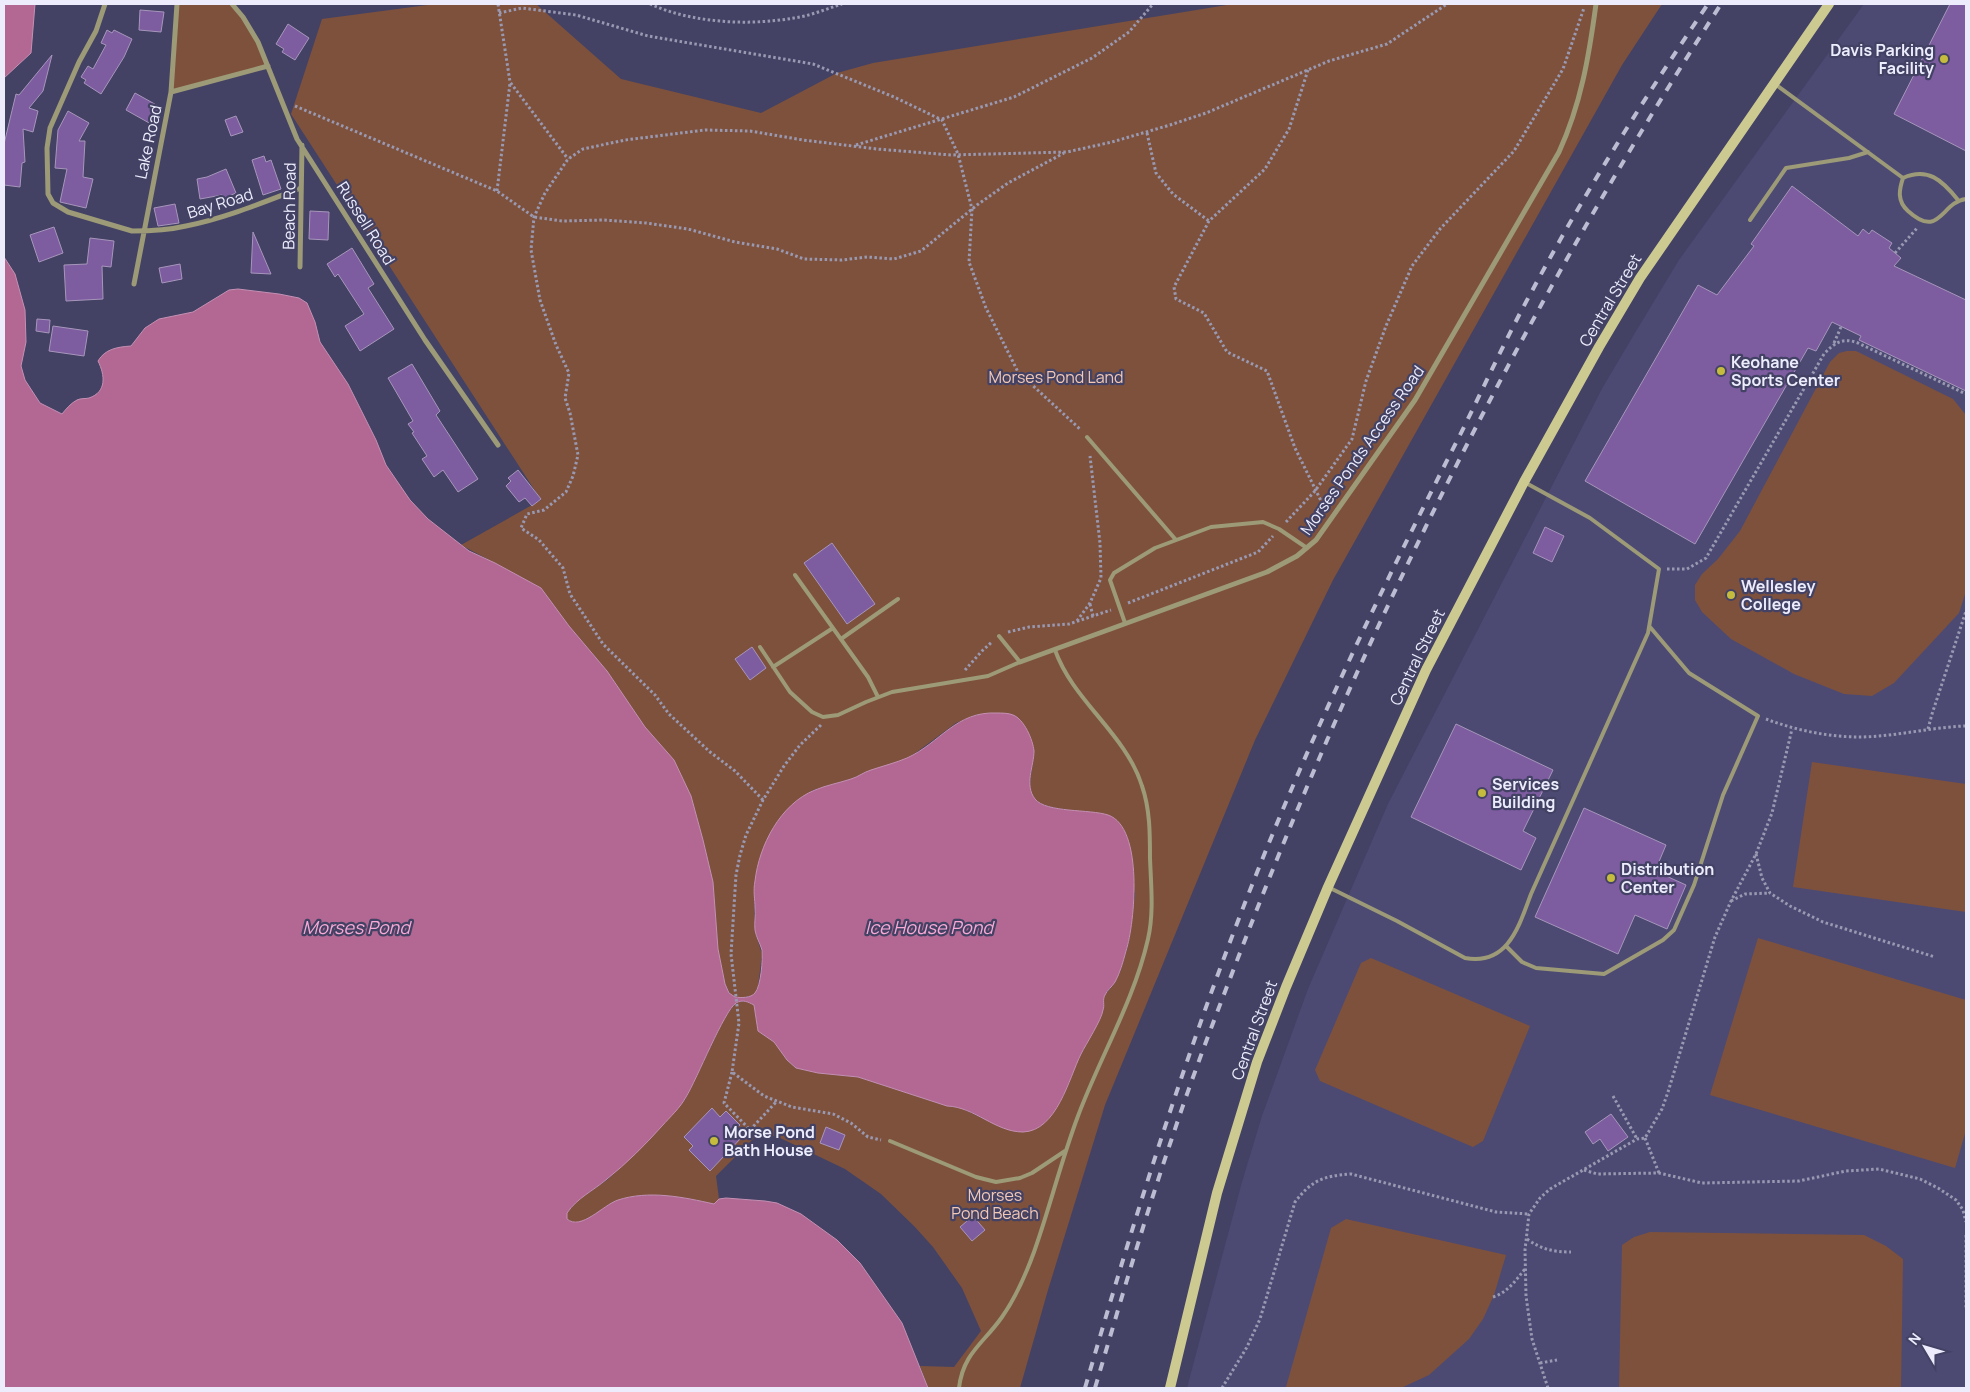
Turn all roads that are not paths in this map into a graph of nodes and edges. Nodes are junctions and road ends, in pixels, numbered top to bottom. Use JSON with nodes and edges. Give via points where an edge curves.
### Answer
{"nodes":[{"id":1,"x":105,"y":4,"type":"edge"},
{"id":2,"x":177,"y":4,"type":"edge"},
{"id":3,"x":232,"y":4,"type":"edge"},
{"id":4,"x":1596,"y":4,"type":"edge"},
{"id":5,"x":1829,"y":4,"type":"edge"},
{"id":6,"x":268,"y":66,"type":"junction"},
{"id":7,"x":1774,"y":82,"type":"junction"},
{"id":8,"x":171,"y":92,"type":"junction"},
{"id":9,"x":302,"y":145,"type":"junction"},
{"id":10,"x":1868,"y":152,"type":"junction"},
{"id":11,"x":1903,"y":178,"type":"junction"},
{"id":12,"x":301,"y":188,"type":"junction"},
{"id":13,"x":1966,"y":199,"type":"edge"},
{"id":14,"x":1958,"y":200,"type":"junction"},
{"id":15,"x":1750,"y":220,"type":"dead end"},
{"id":16,"x":143,"y":231,"type":"junction"},
{"id":17,"x":300,"y":267,"type":"dead end"},
{"id":18,"x":134,"y":284,"type":"dead end"},
{"id":19,"x":1087,"y":437,"type":"road end"},
{"id":20,"x":498,"y":445,"type":"dead end"},
{"id":21,"x":1524,"y":482,"type":"junction"},
{"id":22,"x":1176,"y":540,"type":"junction"},
{"id":23,"x":1308,"y":549,"type":"junction"},
{"id":24,"x":795,"y":575,"type":"dead end"},
{"id":25,"x":898,"y":599,"type":"dead end"},
{"id":26,"x":1125,"y":623,"type":"junction"},
{"id":27,"x":1650,"y":627,"type":"junction"},
{"id":28,"x":833,"y":628,"type":"junction"},
{"id":29,"x":1000,"y":636,"type":"road end"},
{"id":30,"x":841,"y":639,"type":"junction"},
{"id":31,"x":760,"y":647,"type":"dead end"},
{"id":32,"x":1055,"y":650,"type":"junction"},
{"id":33,"x":1020,"y":662,"type":"junction"},
{"id":34,"x":773,"y":667,"type":"junction"},
{"id":35,"x":878,"y":697,"type":"junction"},
{"id":36,"x":1328,"y":887,"type":"junction"},
{"id":37,"x":1507,"y":947,"type":"junction"},
{"id":38,"x":890,"y":1141,"type":"road end"},
{"id":39,"x":1065,"y":1151,"type":"junction"},
{"id":40,"x":959,"y":1388,"type":"edge"},
{"id":41,"x":1170,"y":1388,"type":"edge"}],
"edges":[{"from":1,"to":16,"type":"street","name":"Bay Road","via":[[96,31],[50,128],[48,194],[53,203],[68,212],[132,231]]},
{"from":2,"to":8,"type":"street","name":"Lake Road"},
{"from":3,"to":6,"type":"street","name":"Russell Road","via":[[258,42]]},
{"from":4,"to":23,"type":"street","name":"Morses Ponds Access Road","via":[[1581,92],[1559,152],[1415,400],[1325,530]]},
{"from":5,"to":7,"type":"main road","name":"Central Street"},
{"from":6,"to":8,"type":"street"},
{"from":6,"to":9,"type":"street","name":"Russell Road"},
{"from":7,"to":10,"type":"lane"},
{"from":7,"to":21,"type":"main road","name":"Central Street","via":[[1640,278]]},
{"from":8,"to":16,"type":"street","name":"Lake Road"},
{"from":9,"to":12,"type":"street","name":"Beach Road"},
{"from":9,"to":20,"type":"street","name":"Russell Road","via":[[425,340]]},
{"from":10,"to":11,"type":"lane"},
{"from":10,"to":15,"type":"lane","via":[[1786,168]]},
{"from":11,"to":14,"type":"lane","via":[[1916,173],[1931,176],[1949,188]]},
{"from":11,"to":14,"type":"lane","via":[[1899,192],[1904,207],[1917,219],[1930,222],[1942,216]]},
{"from":12,"to":16,"type":"street","name":"Bay Road","via":[[239,212],[185,227]]},
{"from":12,"to":17,"type":"street","name":"Beach Road"},
{"from":13,"to":14,"type":"lane"},
{"from":16,"to":18,"type":"street","name":"Lake Road"},
{"from":19,"to":22,"type":"lane"},
{"from":21,"to":27,"type":"lane","via":[[1590,518],[1659,569]]},
{"from":21,"to":36,"type":"main road","name":"Central Street","via":[[1426,670]]},
{"from":22,"to":23,"type":"lane","via":[[1211,527],[1263,522]]},
{"from":22,"to":26,"type":"lane","via":[[1155,548],[1114,573],[1110,580]]},
{"from":23,"to":26,"type":"street","name":"Morses Ponds Access Road","via":[[1267,572]]},
{"from":24,"to":28,"type":"lane"},
{"from":25,"to":30,"type":"lane"},
{"from":26,"to":32,"type":"street","name":"Morses Ponds Access Road"},
{"from":27,"to":37,"type":"lane","via":[[1518,930]]},
{"from":27,"to":37,"type":"lane","via":[[1689,673],[1758,716],[1723,795],[1694,885],[1674,930],[1604,974],[1536,968],[1522,962]]},
{"from":28,"to":30,"type":"lane"},
{"from":28,"to":34,"type":"lane"},
{"from":29,"to":33,"type":"lane"},
{"from":30,"to":35,"type":"lane"},
{"from":31,"to":34,"type":"lane"},
{"from":32,"to":33,"type":"street","name":"Morses Ponds Access Road"},
{"from":32,"to":39,"type":"lane","via":[[1067,675],[1122,749],[1142,784],[1149,822],[1152,899],[1148,939],[1139,971]]},
{"from":33,"to":35,"type":"lane","via":[[988,676],[904,689]]},
{"from":34,"to":35,"type":"lane","via":[[797,698],[812,712],[824,717],[838,715]]},
{"from":36,"to":37,"type":"lane","via":[[1465,958],[1476,960]]},
{"from":36,"to":41,"type":"main road","name":"Central Street","via":[[1257,1062],[1217,1193]]},
{"from":38,"to":39,"type":"lane","via":[[976,1177],[996,1182],[1032,1173]]},
{"from":39,"to":40,"type":"lane","via":[[1022,1282],[1001,1319],[964,1364]]}]}
